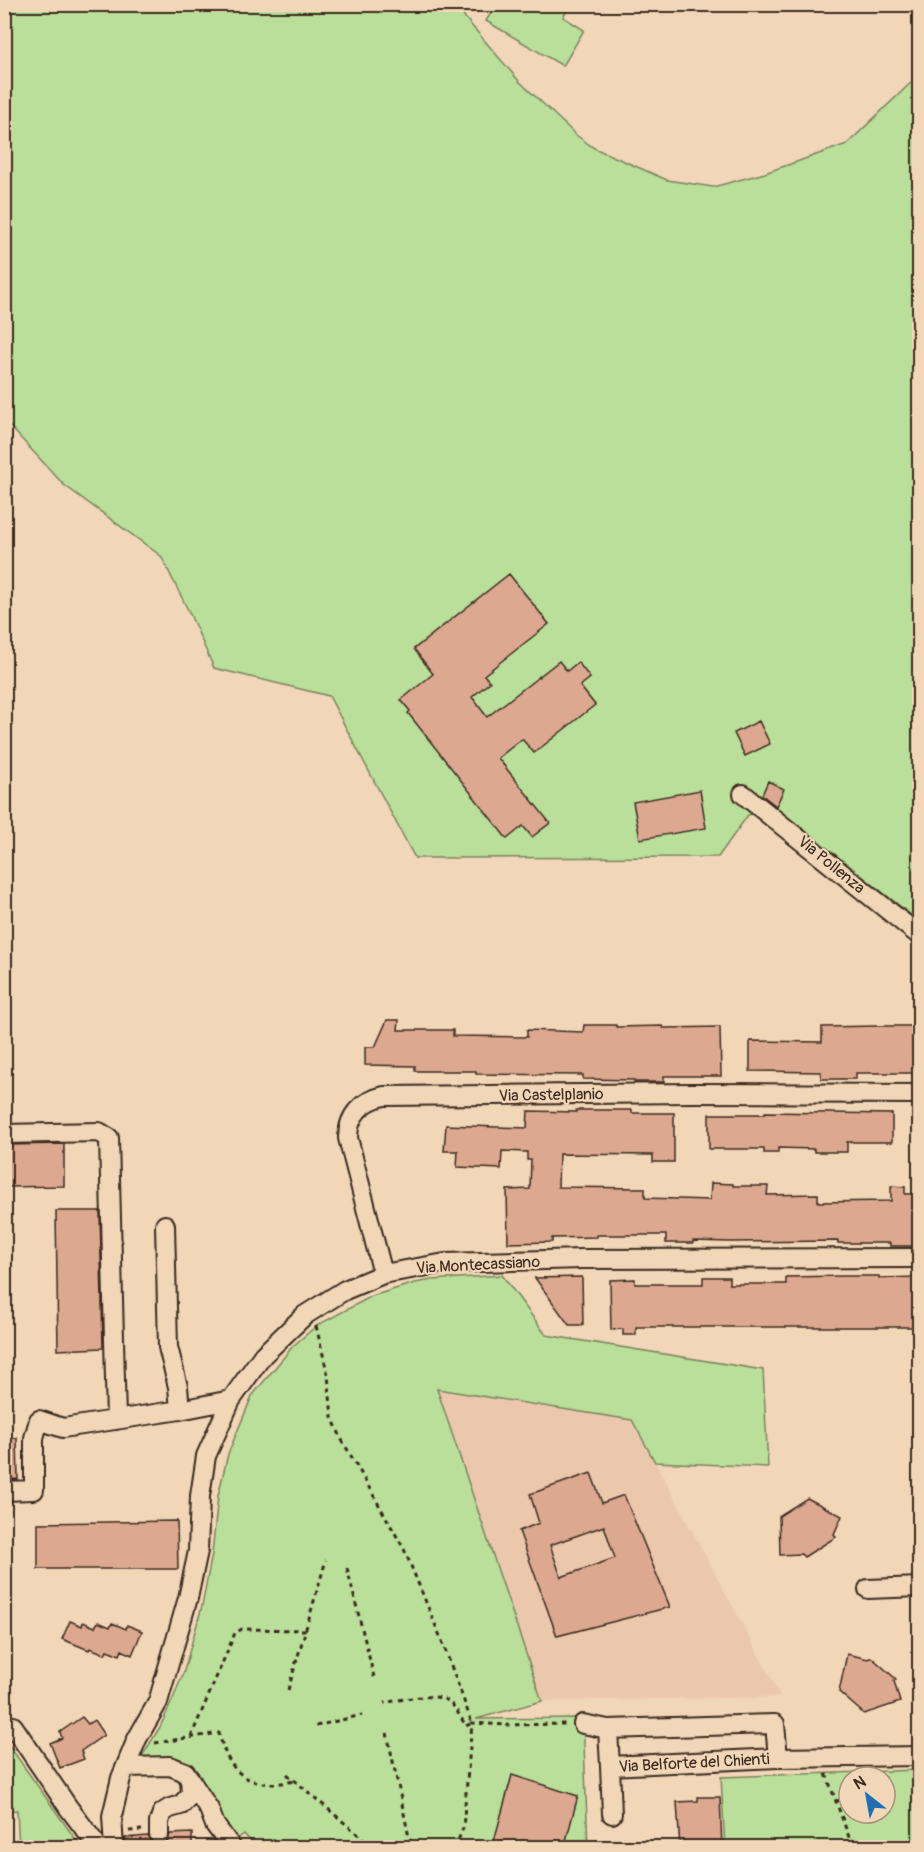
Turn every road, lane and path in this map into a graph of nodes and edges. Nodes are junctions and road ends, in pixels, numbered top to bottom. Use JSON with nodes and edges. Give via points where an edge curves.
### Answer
{"nodes":[{"id":1,"x":743,"y":794,"type":"dead end"},
{"id":2,"x":920,"y":936,"type":"edge"},
{"id":3,"x":920,"y":1094,"type":"edge"},
{"id":4,"x":4,"y":1134,"type":"edge"},
{"id":5,"x":165,"y":1225,"type":"dead end"},
{"id":6,"x":920,"y":1258,"type":"edge"},
{"id":7,"x":382,"y":1274,"type":"junction"},
{"id":8,"x":315,"y":1324,"type":"dead end"},
{"id":9,"x":231,"y":1400,"type":"junction"},
{"id":10,"x":180,"y":1410,"type":"junction"},
{"id":11,"x":116,"y":1420,"type":"junction"},
{"id":12,"x":4,"y":1491,"type":"edge"},
{"id":13,"x":326,"y":1560,"type":"dead end"},
{"id":14,"x":347,"y":1568,"type":"dead end"},
{"id":15,"x":920,"y":1587,"type":"edge"},
{"id":16,"x":868,"y":1589,"type":"dead end"},
{"id":17,"x":306,"y":1630,"type":"junction"},
{"id":18,"x":375,"y":1681,"type":"dead end"},
{"id":19,"x":288,"y":1690,"type":"dead end"},
{"id":20,"x":384,"y":1703,"type":"dead end"},
{"id":21,"x":362,"y":1715,"type":"dead end"},
{"id":22,"x":472,"y":1723,"type":"junction"},
{"id":23,"x":583,"y":1724,"type":"joint"},
{"id":24,"x":13,"y":1726,"type":"dead end"},
{"id":25,"x":316,"y":1726,"type":"dead end"},
{"id":26,"x":608,"y":1729,"type":"junction"},
{"id":27,"x":387,"y":1733,"type":"dead end"},
{"id":28,"x":191,"y":1737,"type":"junction"},
{"id":29,"x":149,"y":1744,"type":"dead end"},
{"id":30,"x":920,"y":1756,"type":"edge"},
{"id":31,"x":778,"y":1758,"type":"junction"},
{"id":32,"x":610,"y":1766,"type":"junction"},
{"id":33,"x":126,"y":1767,"type":"junction"},
{"id":34,"x":824,"y":1770,"type":"dead end"},
{"id":35,"x":287,"y":1774,"type":"dead end"},
{"id":36,"x":190,"y":1779,"type":"junction"},
{"id":37,"x":294,"y":1781,"type":"junction"},
{"id":38,"x":836,"y":1801,"type":"joint"},
{"id":39,"x":612,"y":1814,"type":"dead end"},
{"id":40,"x":129,"y":1830,"type":"dead end"},
{"id":41,"x":151,"y":1833,"type":"joint"},
{"id":42,"x":410,"y":1842,"type":"dead end"},
{"id":43,"x":99,"y":1848,"type":"edge"},
{"id":44,"x":114,"y":1848,"type":"edge"},
{"id":45,"x":232,"y":1848,"type":"edge"},
{"id":46,"x":374,"y":1848,"type":"edge"},
{"id":47,"x":455,"y":1848,"type":"edge"},
{"id":48,"x":853,"y":1848,"type":"edge"}],
"edges":[{"from":1,"to":2,"type":"street","name":"Via Pollenza"},
{"from":3,"to":7,"type":"street","name":"Via Castelplanio","via":[[375,1098],[354,1113],[348,1138]]},
{"from":4,"to":11,"type":"street","via":[[99,1132],[109,1138]]},
{"from":5,"to":10,"type":"street","via":[[168,1347]]},
{"from":6,"to":7,"type":"street","name":"Via Montecassiano","via":[[461,1262]]},
{"from":7,"to":9,"type":"street","name":"Via Montecassiano","via":[[345,1290],[305,1315],[263,1355]]},
{"from":8,"to":22,"type":"path","via":[[328,1375],[332,1417],[404,1548]]},
{"from":9,"to":10,"type":"street"},
{"from":9,"to":33,"type":"street","name":"Via Montecassiano","via":[[206,1456],[198,1551],[167,1677]]},
{"from":10,"to":11,"type":"street"},
{"from":11,"to":12,"type":"street","via":[[63,1428],[39,1420],[34,1438],[34,1490]]},
{"from":13,"to":17,"type":"path"},
{"from":14,"to":18,"type":"path"},
{"from":15,"to":16,"type":"street"},
{"from":17,"to":19,"type":"path"},
{"from":17,"to":28,"type":"path","via":[[242,1629],[235,1633]]},
{"from":20,"to":22,"type":"path","via":[[439,1697],[452,1705],[466,1726]]},
{"from":21,"to":25,"type":"path"},
{"from":22,"to":23,"type":"path"},
{"from":22,"to":47,"type":"path","via":[[463,1828]]},
{"from":23,"to":26,"type":"street","name":"Via Belforte del Chienti"},
{"from":24,"to":43,"type":"street"},
{"from":26,"to":31,"type":"street","name":"Via Belforte del Chienti","via":[[775,1724]]},
{"from":26,"to":32,"type":"street","name":"Via Belforte del Chienti"},
{"from":27,"to":42,"type":"path"},
{"from":28,"to":29,"type":"path"},
{"from":28,"to":37,"type":"path","via":[[219,1733],[224,1752],[236,1770],[252,1781],[275,1785]]},
{"from":30,"to":31,"type":"street","name":"Via Belforte del Chienti"},
{"from":31,"to":32,"type":"street","name":"Via Belforte del Chienti"},
{"from":32,"to":39,"type":"street","name":"Via Belforte del Chienti"},
{"from":33,"to":36,"type":"street","via":[[170,1766],[185,1772]]},
{"from":33,"to":44,"type":"street","name":"Via Montecassiano","via":[[112,1816]]},
{"from":34,"to":38,"type":"path"},
{"from":35,"to":37,"type":"path"},
{"from":36,"to":41,"type":"street","via":[[191,1794],[181,1805],[162,1813]]},
{"from":36,"to":45,"type":"street"},
{"from":37,"to":46,"type":"path"},
{"from":38,"to":48,"type":"path"},
{"from":40,"to":41,"type":"path"}]}
